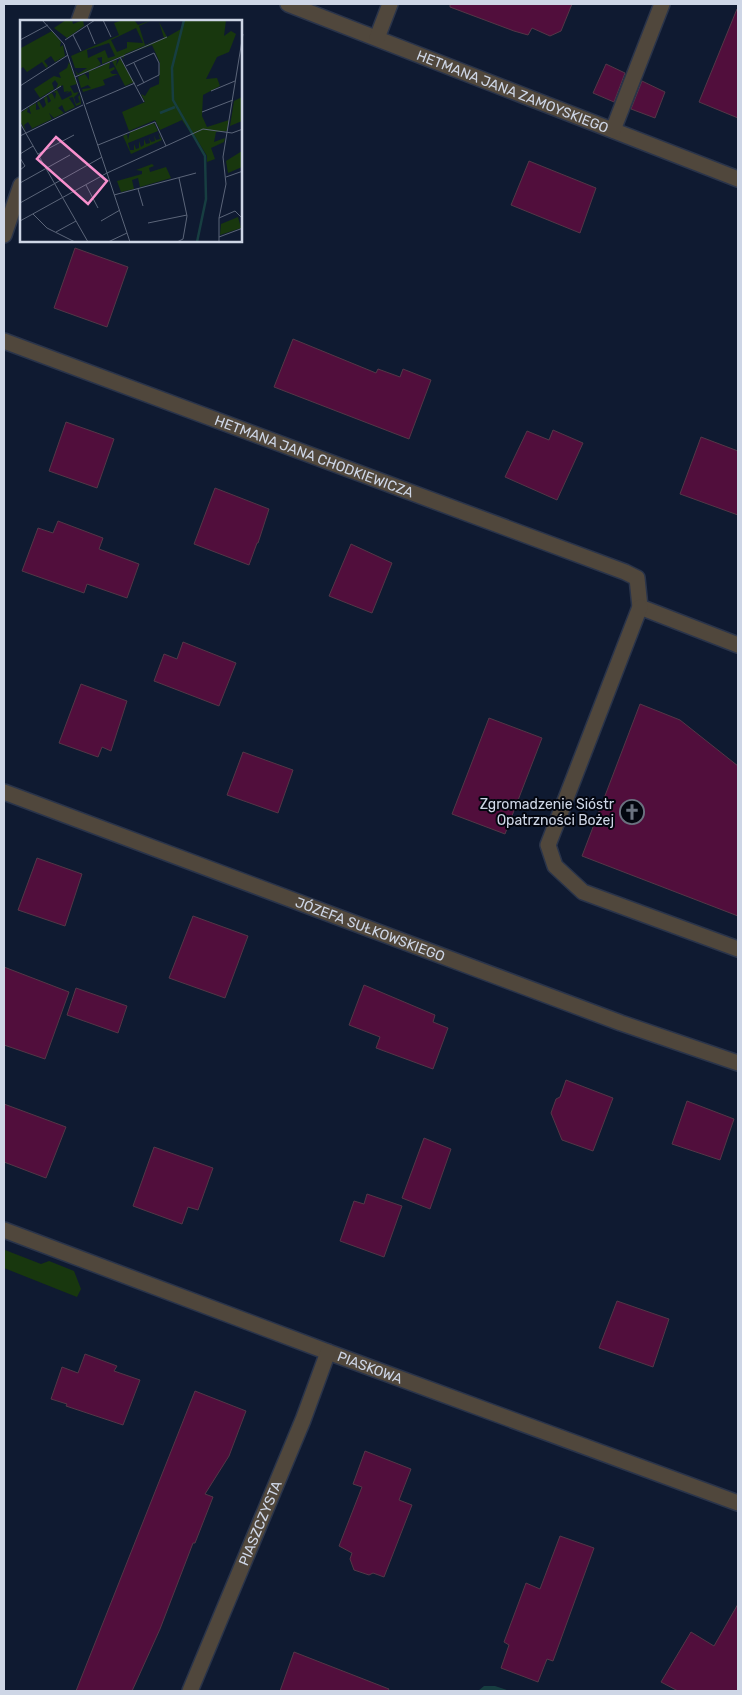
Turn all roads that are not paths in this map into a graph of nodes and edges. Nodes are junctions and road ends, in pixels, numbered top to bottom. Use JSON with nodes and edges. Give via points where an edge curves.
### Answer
{"nodes":[{"id":1,"x":85,"y":4,"type":"edge"},
{"id":2,"x":288,"y":4,"type":"edge"},
{"id":3,"x":390,"y":4,"type":"edge"},
{"id":4,"x":662,"y":4,"type":"edge"},
{"id":5,"x":79,"y":20,"type":"edge"},
{"id":6,"x":377,"y":38,"type":"junction"},
{"id":7,"x":614,"y":130,"type":"junction"},
{"id":8,"x":738,"y":179,"type":"edge"},
{"id":9,"x":20,"y":188,"type":"edge"},
{"id":10,"x":4,"y":235,"type":"edge"},
{"id":11,"x":4,"y":340,"type":"edge"},
{"id":12,"x":640,"y":607,"type":"junction"},
{"id":13,"x":738,"y":645,"type":"edge"},
{"id":14,"x":4,"y":792,"type":"edge"},
{"id":15,"x":738,"y":949,"type":"edge"},
{"id":16,"x":738,"y":1063,"type":"edge"},
{"id":17,"x":4,"y":1230,"type":"edge"},
{"id":18,"x":328,"y":1352,"type":"junction"},
{"id":19,"x":738,"y":1503,"type":"edge"},
{"id":20,"x":190,"y":1691,"type":"edge"}],
"edges":[{"from":1,"to":5,"type":"street"},
{"from":2,"to":6,"type":"street","name":"HETMANA JANA ZAMOYSKIEGO"},
{"from":3,"to":6,"type":"street"},
{"from":4,"to":7,"type":"street"},
{"from":6,"to":7,"type":"street","name":"HETMANA JANA ZAMOYSKIEGO"},
{"from":7,"to":8,"type":"street","name":"HETMANA JANA ZAMOYSKIEGO"},
{"from":9,"to":10,"type":"street"},
{"from":11,"to":12,"type":"street","name":"HETMANA JANA CHODKIEWICZA","via":[[625,572],[637,578]]},
{"from":12,"to":13,"type":"street"},
{"from":12,"to":15,"type":"street","via":[[548,845],[555,866],[582,892]]},
{"from":14,"to":16,"type":"street","name":"JÓZEFA SUŁKOWSKIEGO","via":[[602,1016]]},
{"from":17,"to":18,"type":"street","name":"PIASKOWA"},
{"from":18,"to":19,"type":"street","name":"PIASKOWA"},
{"from":18,"to":20,"type":"street","name":"PIASZCZYSTA"}]}
